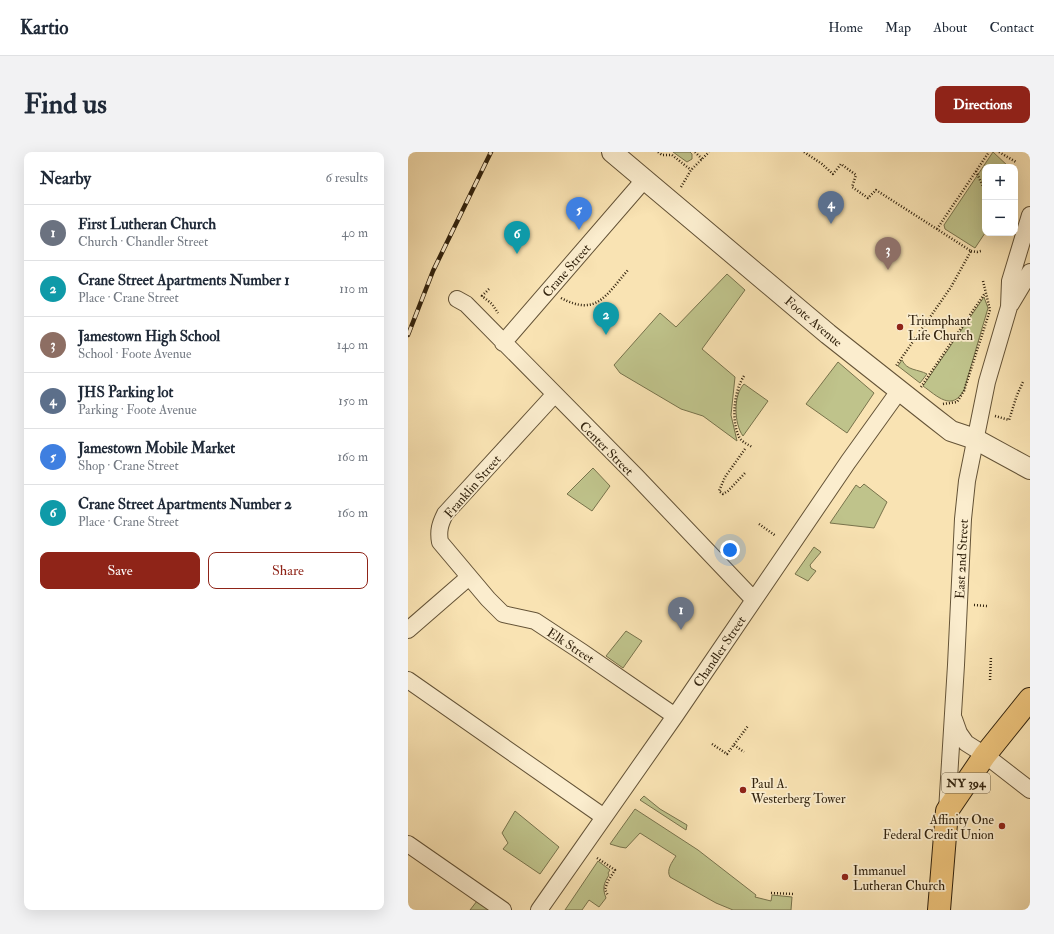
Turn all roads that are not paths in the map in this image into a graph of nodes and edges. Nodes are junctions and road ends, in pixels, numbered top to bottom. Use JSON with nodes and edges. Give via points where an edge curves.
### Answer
{"nodes":[{"id":1,"x":612,"y":152,"type":"edge"},
{"id":2,"x":644,"y":180,"type":"junction"},
{"id":3,"x":1030,"y":215,"type":"edge"},
{"id":4,"x":1030,"y":272,"type":"edge"},
{"id":5,"x":457,"y":299,"type":"dead end"},
{"id":6,"x":1009,"y":307,"type":"junction"},
{"id":7,"x":503,"y":343,"type":"junction"},
{"id":8,"x":915,"y":391,"type":"junction"},
{"id":9,"x":554,"y":395,"type":"junction"},
{"id":10,"x":975,"y":439,"type":"junction"},
{"id":11,"x":1030,"y":469,"type":"edge"},
{"id":12,"x":470,"y":577,"type":"junction"},
{"id":13,"x":754,"y":600,"type":"junction"},
{"id":14,"x":408,"y":630,"type":"edge"},
{"id":15,"x":408,"y":680,"type":"edge"},
{"id":16,"x":1030,"y":699,"type":"edge"},
{"id":17,"x":953,"y":714,"type":"junction"},
{"id":18,"x":675,"y":716,"type":"junction"},
{"id":19,"x":985,"y":755,"type":"junction"},
{"id":20,"x":1030,"y":790,"type":"edge"},
{"id":21,"x":947,"y":811,"type":"junction"},
{"id":22,"x":604,"y":817,"type":"junction"},
{"id":23,"x":408,"y":844,"type":"edge"},
{"id":24,"x":503,"y":910,"type":"edge"},
{"id":25,"x":539,"y":910,"type":"edge"},
{"id":26,"x":939,"y":910,"type":"edge"}],
"edges":[{"from":1,"to":2,"type":"street","name":"Foote Avenue"},
{"from":2,"to":7,"type":"street","name":"Crane Street"},
{"from":2,"to":8,"type":"street","name":"Foote Avenue","via":[[828,334]]},
{"from":3,"to":6,"type":"street","name":"East 2nd Street","via":[[1010,281]]},
{"from":4,"to":6,"type":"street"},
{"from":5,"to":7,"type":"street","name":"Center Street","via":[[466,304]]},
{"from":6,"to":10,"type":"street","name":"East 2nd Street","via":[[987,382]]},
{"from":7,"to":9,"type":"street","name":"Center Street"},
{"from":8,"to":10,"type":"street","name":"Foote Avenue","via":[[951,431]]},
{"from":8,"to":13,"type":"street","name":"Chandler Street","via":[[848,462]]},
{"from":9,"to":12,"type":"street","name":"Franklin Street","via":[[445,514],[439,533],[440,542]]},
{"from":9,"to":13,"type":"street","name":"Center Street","via":[[636,476]]},
{"from":10,"to":11,"type":"street","name":"Foote Avenue"},
{"from":10,"to":17,"type":"street","name":"East 2nd Street","via":[[963,519]]},
{"from":12,"to":14,"type":"street"},
{"from":12,"to":18,"type":"street","name":"Elk Street","via":[[503,614],[535,621]]},
{"from":13,"to":18,"type":"street","name":"Chandler Street"},
{"from":15,"to":22,"type":"street"},
{"from":16,"to":19,"type":"main road","number":"NY 394"},
{"from":17,"to":19,"type":"street","via":[[966,743]]},
{"from":17,"to":21,"type":"street","name":"East 2nd Street"},
{"from":18,"to":22,"type":"street","name":"Chandler Street"},
{"from":19,"to":20,"type":"street"},
{"from":19,"to":21,"type":"main road","number":"NY 394"},
{"from":21,"to":26,"type":"main road","name":"East 2nd Street","number":"NY 394"},
{"from":22,"to":25,"type":"street","name":"Chandler Street"},
{"from":23,"to":24,"type":"street"}]}
